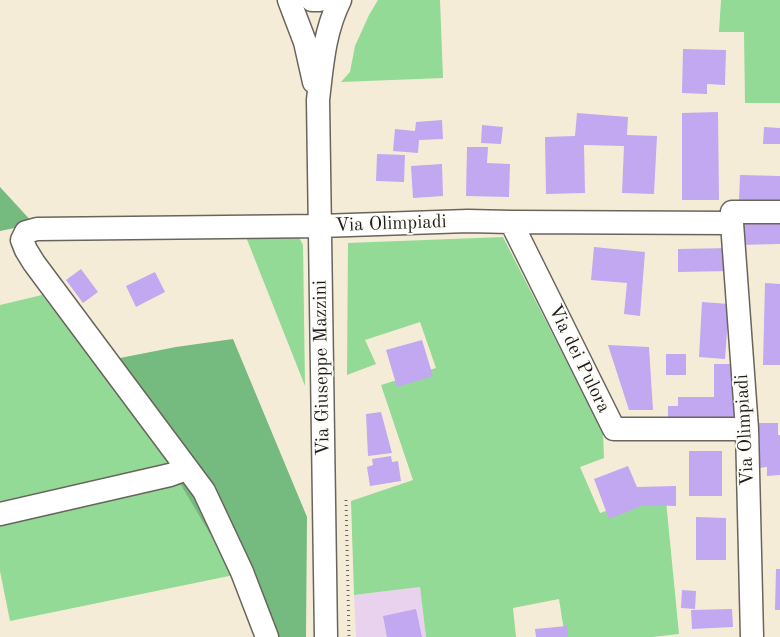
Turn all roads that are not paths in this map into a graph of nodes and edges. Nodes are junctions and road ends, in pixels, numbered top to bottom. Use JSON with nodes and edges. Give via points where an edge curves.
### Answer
{"nodes":[{"id":1,"x":289,"y":0,"type":"edge"},
{"id":2,"x":312,"y":0,"type":"edge"},
{"id":3,"x":319,"y":0,"type":"edge"},
{"id":4,"x":340,"y":0,"type":"edge"},
{"id":5,"x":318,"y":100,"type":"junction"},
{"id":6,"x":780,"y":212,"type":"edge"},
{"id":7,"x":512,"y":222,"type":"junction"},
{"id":8,"x":732,"y":223,"type":"junction"},
{"id":9,"x":320,"y":226,"type":"junction"},
{"id":10,"x":747,"y":429,"type":"junction"},
{"id":11,"x":184,"y":464,"type":"junction"},
{"id":12,"x":0,"y":514,"type":"edge"},
{"id":13,"x":267,"y":637,"type":"edge"},
{"id":14,"x":326,"y":637,"type":"edge"},
{"id":15,"x":752,"y":637,"type":"edge"}],
"edges":[{"from":1,"to":5,"type":"street","name":"Via Giuseppe Mazzini","via":[[308,54]]},
{"from":2,"to":3,"type":"street"},
{"from":4,"to":5,"type":"street","name":"Via Giuseppe Mazzini","via":[[328,33]]},
{"from":5,"to":9,"type":"street","name":"Via Giuseppe Mazzini"},
{"from":6,"to":8,"type":"street","via":[[732,212]]},
{"from":7,"to":8,"type":"street","name":"Via Olimpiadi"},
{"from":7,"to":9,"type":"street","name":"Via Olimpiadi"},
{"from":7,"to":10,"type":"street","name":"Via dei Pulora","via":[[614,429]]},
{"from":8,"to":10,"type":"street","name":"Via Olimpiadi"},
{"from":9,"to":11,"type":"street","name":"Via Olimpiadi","via":[[37,229],[26,232],[22,240],[34,262]]},
{"from":9,"to":14,"type":"street","name":"Via Giuseppe Mazzini"},
{"from":10,"to":15,"type":"street","name":"Via Olimpiadi"},
{"from":11,"to":12,"type":"street","via":[[181,471],[170,475]]},
{"from":11,"to":13,"type":"street","via":[[204,491],[242,572]]}]}
